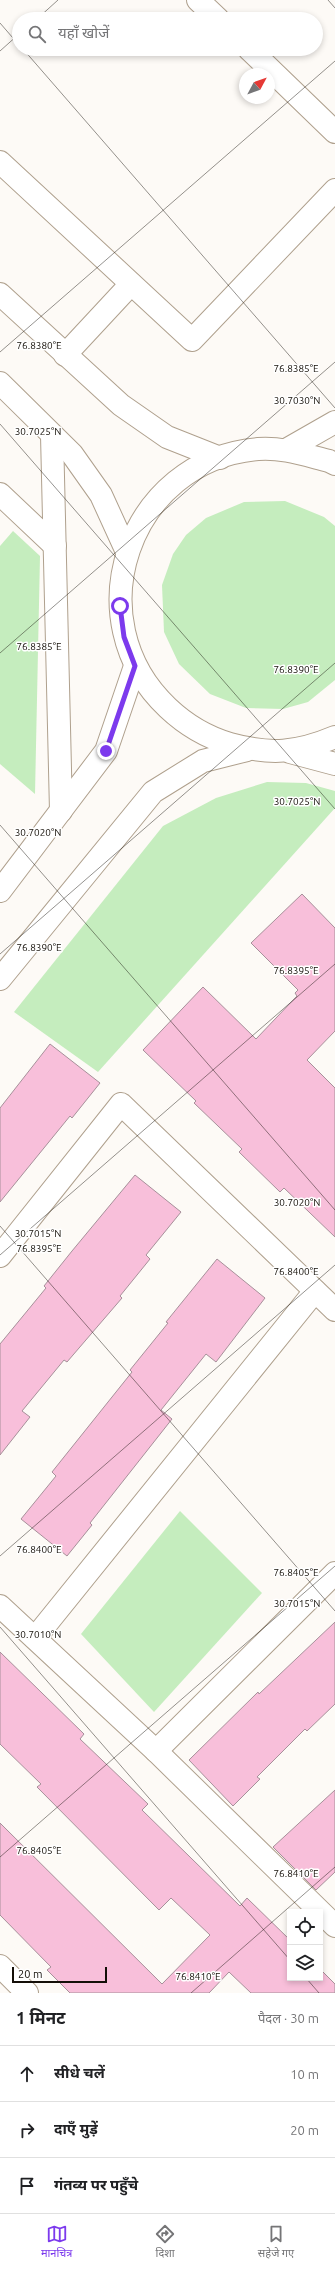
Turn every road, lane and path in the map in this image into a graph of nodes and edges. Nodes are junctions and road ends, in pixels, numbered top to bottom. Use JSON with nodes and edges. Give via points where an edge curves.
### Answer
{"nodes":[{"id":1,"x":198,"y":0,"type":"edge"},
{"id":2,"x":211,"y":12,"type":"edge"},
{"id":3,"x":256,"y":56,"type":"edge"},
{"id":4,"x":335,"y":132,"type":"edge"},
{"id":5,"x":0,"y":162,"type":"edge"},
{"id":6,"x":335,"y":190,"type":"edge"},
{"id":7,"x":131,"y":284,"type":"junction"},
{"id":8,"x":0,"y":294,"type":"edge"},
{"id":9,"x":65,"y":355,"type":"junction"},
{"id":10,"x":0,"y":383,"type":"edge"},
{"id":11,"x":335,"y":422,"type":"edge"},
{"id":12,"x":52,"y":435,"type":"junction"},
{"id":13,"x":286,"y":450,"type":"junction"},
{"id":14,"x":220,"y":458,"type":"junction"},
{"id":15,"x":335,"y":464,"type":"edge"},
{"id":16,"x":0,"y":494,"type":"edge"},
{"id":17,"x":54,"y":546,"type":"junction"},
{"id":18,"x":127,"y":552,"type":"junction"},
{"id":19,"x":135,"y":666,"type":"junction"},
{"id":20,"x":335,"y":737,"type":"edge"},
{"id":21,"x":250,"y":750,"type":"junction"},
{"id":22,"x":290,"y":752,"type":"junction"},
{"id":23,"x":335,"y":764,"type":"edge"},
{"id":24,"x":61,"y":811,"type":"junction"},
{"id":25,"x":0,"y":891,"type":"edge"},
{"id":26,"x":0,"y":979,"type":"edge"},
{"id":27,"x":0,"y":1256,"type":"edge"},
{"id":28,"x":315,"y":1291,"type":"junction"},
{"id":29,"x":335,"y":1310,"type":"edge"},
{"id":30,"x":335,"y":1573,"type":"edge"},
{"id":31,"x":0,"y":1606,"type":"edge"},
{"id":32,"x":35,"y":1638,"type":"junction"},
{"id":33,"x":156,"y":1751,"type":"junction"},
{"id":34,"x":335,"y":1926,"type":"edge"},
{"id":35,"x":0,"y":1966,"type":"edge"},
{"id":36,"x":27,"y":1993,"type":"edge"}],
"edges":[{"from":1,"to":2,"type":"street"},
{"from":3,"to":4,"type":"street"},
{"from":5,"to":7,"type":"street"},
{"from":6,"to":7,"type":"street","via":[[192,340]]},
{"from":7,"to":9,"type":"street"},
{"from":8,"to":9,"type":"street"},
{"from":9,"to":14,"type":"street","via":[[121,405],[167,437]]},
{"from":10,"to":12,"type":"street"},
{"from":11,"to":13,"type":"street"},
{"from":12,"to":17,"type":"street"},
{"from":12,"to":18,"type":"street","via":[[72,454],[101,495]]},
{"from":13,"to":14,"type":"street","via":[[258,449]]},
{"from":13,"to":15,"type":"street"},
{"from":14,"to":18,"type":"street","via":[[181,478],[163,493],[148,511]]},
{"from":16,"to":17,"type":"street"},
{"from":17,"to":24,"type":"street"},
{"from":18,"to":19,"type":"street","via":[[122,575],[120,606],[124,637]]},
{"from":19,"to":21,"type":"street","via":[[156,697],[182,722],[215,740]]},
{"from":19,"to":24,"type":"street","via":[[106,751]]},
{"from":20,"to":22,"type":"street"},
{"from":21,"to":22,"type":"street"},
{"from":21,"to":26,"type":"street","via":[[203,761],[153,792]]},
{"from":22,"to":23,"type":"street"},
{"from":24,"to":25,"type":"street"},
{"from":27,"to":28,"type":"street","via":[[121,1104]]},
{"from":28,"to":29,"type":"street"},
{"from":28,"to":32,"type":"street"},
{"from":30,"to":33,"type":"street"},
{"from":31,"to":32,"type":"street"},
{"from":32,"to":33,"type":"street"},
{"from":33,"to":34,"type":"street"},
{"from":35,"to":36,"type":"street"}]}
